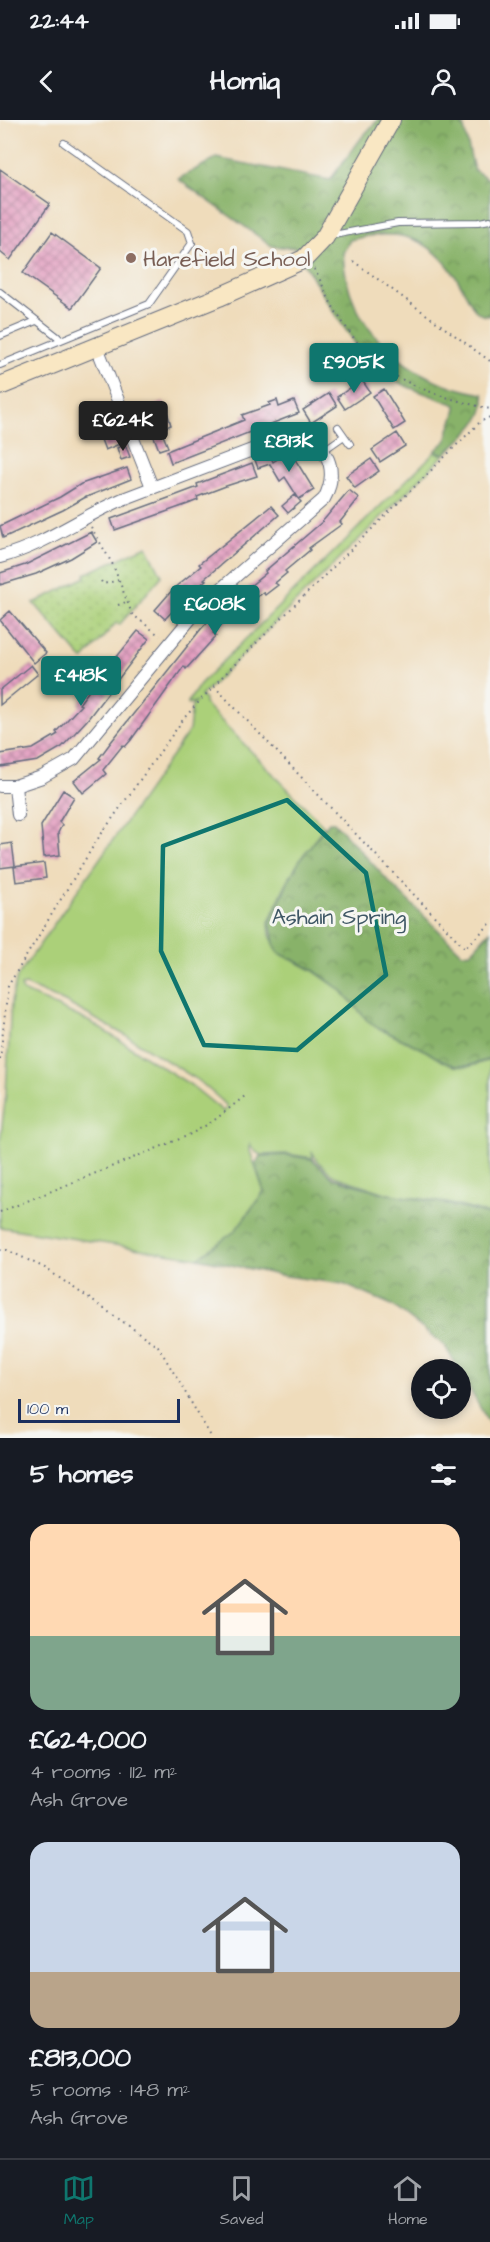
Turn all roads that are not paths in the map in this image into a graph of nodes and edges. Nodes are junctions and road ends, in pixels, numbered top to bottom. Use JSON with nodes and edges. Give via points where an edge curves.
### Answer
{"nodes":[{"id":1,"x":391,"y":120,"type":"edge"},
{"id":2,"x":64,"y":143,"type":"dead end"},
{"id":3,"x":490,"y":220,"type":"edge"},
{"id":4,"x":325,"y":237,"type":"junction"},
{"id":5,"x":0,"y":292,"type":"edge"},
{"id":6,"x":36,"y":321,"type":"junction"},
{"id":7,"x":0,"y":336,"type":"edge"},
{"id":8,"x":59,"y":340,"type":"junction"},
{"id":9,"x":97,"y":347,"type":"junction"},
{"id":10,"x":0,"y":365,"type":"edge"},
{"id":11,"x":0,"y":386,"type":"edge"},
{"id":12,"x":338,"y":427,"type":"dead end"},
{"id":13,"x":344,"y":436,"type":"junction"},
{"id":14,"x":350,"y":444,"type":"dead end"},
{"id":15,"x":324,"y":450,"type":"junction"},
{"id":16,"x":152,"y":487,"type":"junction"},
{"id":17,"x":0,"y":557,"type":"edge"},
{"id":18,"x":0,"y":786,"type":"edge"},
{"id":19,"x":15,"y":786,"type":"junction"},
{"id":20,"x":18,"y":815,"type":"dead end"}],
"edges":[{"from":1,"to":4,"type":"street"},
{"from":2,"to":8,"type":"lane","via":[[188,231],[192,243],[149,304]]},
{"from":3,"to":4,"type":"lane","via":[[398,223]]},
{"from":4,"to":9,"type":"street","via":[[306,257],[276,273]]},
{"from":5,"to":6,"type":"lane"},
{"from":6,"to":7,"type":"lane"},
{"from":6,"to":8,"type":"lane"},
{"from":8,"to":10,"type":"lane"},
{"from":9,"to":11,"type":"street"},
{"from":9,"to":16,"type":"street"},
{"from":12,"to":13,"type":"lane"},
{"from":13,"to":14,"type":"lane"},
{"from":13,"to":15,"type":"lane"},
{"from":15,"to":16,"type":"street","via":[[304,438],[286,437]]},
{"from":15,"to":19,"type":"street","via":[[331,474],[324,499],[213,596],[74,759],[53,772]]},
{"from":16,"to":17,"type":"street","via":[[85,517],[38,544]]},
{"from":18,"to":19,"type":"street"},
{"from":19,"to":20,"type":"street"}]}
